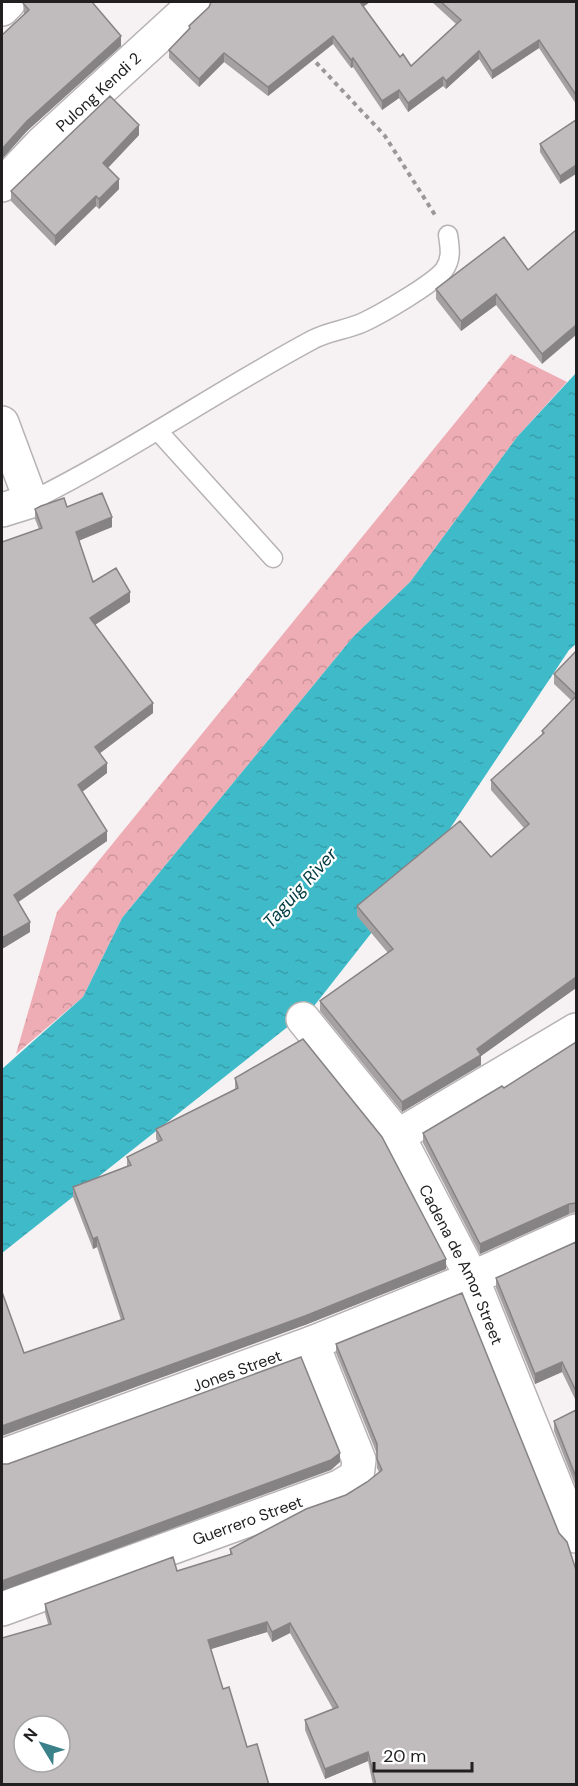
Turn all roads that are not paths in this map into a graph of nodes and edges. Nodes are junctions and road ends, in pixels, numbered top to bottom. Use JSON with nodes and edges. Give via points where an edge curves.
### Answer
{"nodes":[{"id":1,"x":9,"y":2,"type":"edge"},
{"id":2,"x":196,"y":2,"type":"edge"},
{"id":3,"x":2,"y":9,"type":"edge"},
{"id":4,"x":2,"y":185,"type":"edge"},
{"id":5,"x":448,"y":235,"type":"road end"},
{"id":6,"x":2,"y":423,"type":"edge"},
{"id":7,"x":158,"y":430,"type":"junction"},
{"id":8,"x":16,"y":506,"type":"edge"},
{"id":9,"x":273,"y":558,"type":"dead end"},
{"id":10,"x":303,"y":1018,"type":"dead end"},
{"id":11,"x":576,"y":1030,"type":"edge"},
{"id":12,"x":398,"y":1136,"type":"junction"},
{"id":13,"x":576,"y":1232,"type":"edge"},
{"id":14,"x":472,"y":1278,"type":"junction"},
{"id":15,"x":312,"y":1343,"type":"junction"},
{"id":16,"x":2,"y":1456,"type":"edge"},
{"id":17,"x":576,"y":1536,"type":"edge"},
{"id":18,"x":2,"y":1609,"type":"edge"}],
"edges":[{"from":1,"to":3,"type":"street"},
{"from":2,"to":4,"type":"street","name":"Pulong Kendi 2"},
{"from":5,"to":7,"type":"lane","via":[[448,261],[444,270],[428,282],[363,323],[317,337],[241,378]]},
{"from":6,"to":8,"type":"street"},
{"from":7,"to":8,"type":"lane"},
{"from":7,"to":9,"type":"lane"},
{"from":10,"to":12,"type":"street","name":"Cadena de Amor Street"},
{"from":11,"to":12,"type":"street"},
{"from":12,"to":14,"type":"street","name":"Cadena de Amor Street"},
{"from":13,"to":14,"type":"street","name":"Jones Street"},
{"from":14,"to":15,"type":"street","name":"Jones Street"},
{"from":14,"to":17,"type":"street","name":"Cadena de Amor Street"},
{"from":15,"to":16,"type":"street","name":"Jones Street"},
{"from":15,"to":18,"type":"street","name":"Guerrero Street","via":[[359,1460],[357,1476],[339,1487]]}]}
